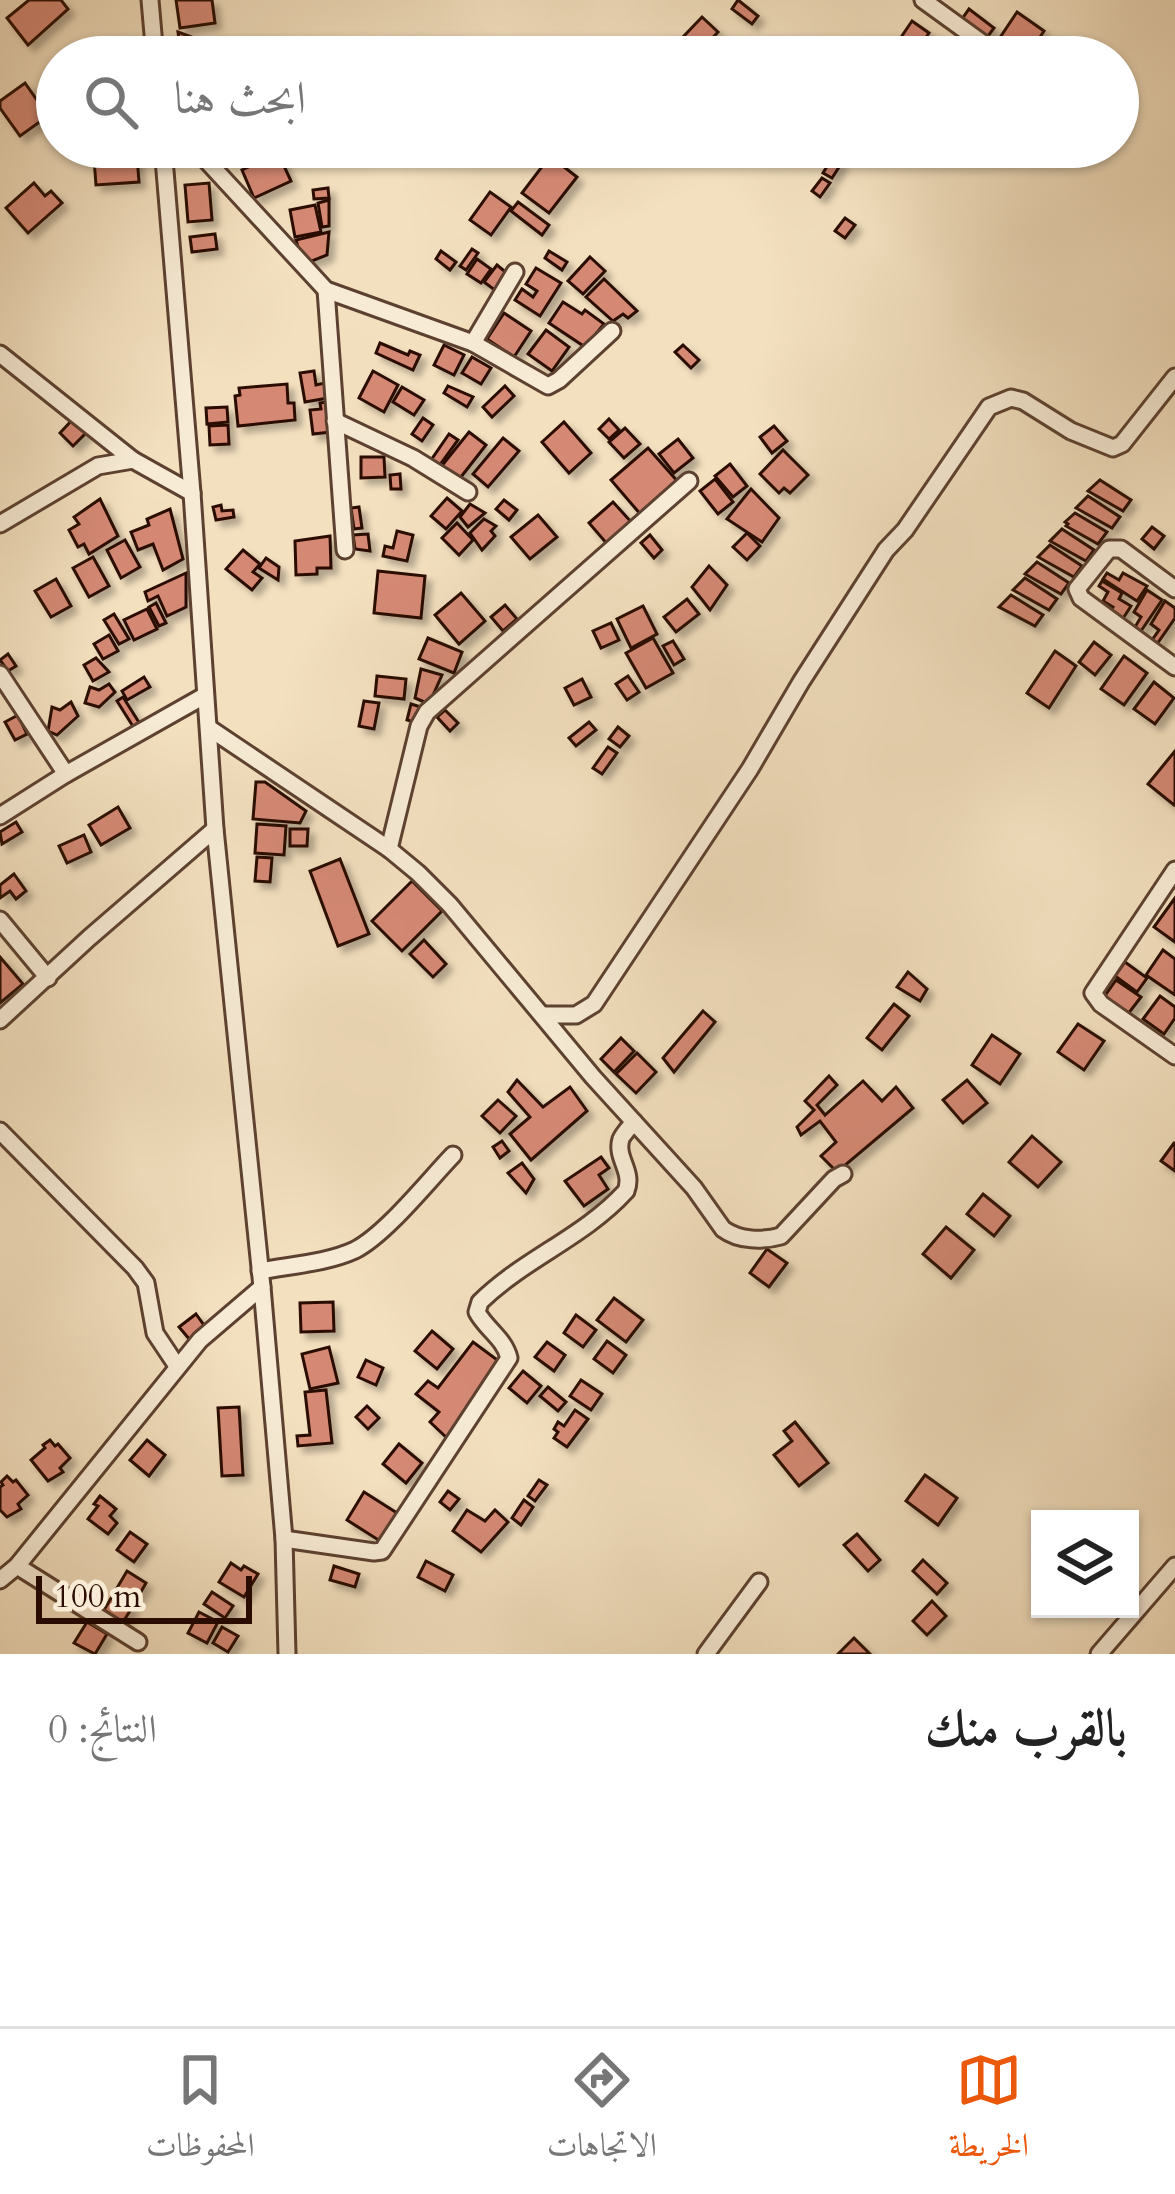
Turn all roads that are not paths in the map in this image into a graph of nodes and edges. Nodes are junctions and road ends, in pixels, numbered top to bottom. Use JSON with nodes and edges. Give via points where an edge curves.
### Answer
{"nodes":[{"id":1,"x":150,"y":0,"type":"edge"},
{"id":2,"x":923,"y":0,"type":"edge"},
{"id":3,"x":153,"y":36,"type":"edge"},
{"id":4,"x":973,"y":36,"type":"edge"},
{"id":5,"x":165,"y":168,"type":"edge"},
{"id":6,"x":213,"y":168,"type":"edge"},
{"id":7,"x":514,"y":272,"type":"dead end"},
{"id":8,"x":326,"y":290,"type":"junction"},
{"id":9,"x":612,"y":331,"type":"dead end"},
{"id":10,"x":472,"y":343,"type":"junction"},
{"id":11,"x":0,"y":354,"type":"edge"},
{"id":12,"x":1175,"y":377,"type":"edge"},
{"id":13,"x":335,"y":421,"type":"junction"},
{"id":14,"x":133,"y":460,"type":"junction"},
{"id":15,"x":689,"y":481,"type":"dead end"},
{"id":16,"x":469,"y":492,"type":"dead end"},
{"id":17,"x":192,"y":493,"type":"junction"},
{"id":18,"x":0,"y":524,"type":"edge"},
{"id":19,"x":345,"y":550,"type":"dead end"},
{"id":20,"x":1175,"y":589,"type":"edge"},
{"id":21,"x":1175,"y":667,"type":"edge"},
{"id":22,"x":0,"y":674,"type":"edge"},
{"id":23,"x":204,"y":696,"type":"junction"},
{"id":24,"x":209,"y":728,"type":"junction"},
{"id":25,"x":66,"y":774,"type":"junction"},
{"id":26,"x":0,"y":816,"type":"edge"},
{"id":27,"x":215,"y":829,"type":"junction"},
{"id":28,"x":389,"y":849,"type":"junction"},
{"id":29,"x":1175,"y":870,"type":"edge"},
{"id":30,"x":2,"y":927,"type":"edge"},
{"id":31,"x":48,"y":978,"type":"junction"},
{"id":32,"x":543,"y":1015,"type":"junction"},
{"id":33,"x":0,"y":1021,"type":"edge"},
{"id":34,"x":1175,"y":1056,"type":"edge"},
{"id":35,"x":634,"y":1122,"type":"junction"},
{"id":36,"x":0,"y":1131,"type":"edge"},
{"id":37,"x":452,"y":1155,"type":"dead end"},
{"id":38,"x":843,"y":1174,"type":"dead end"},
{"id":39,"x":261,"y":1279,"type":"junction"},
{"id":40,"x":177,"y":1366,"type":"junction"},
{"id":41,"x":284,"y":1539,"type":"junction"},
{"id":42,"x":17,"y":1566,"type":"junction"},
{"id":43,"x":1175,"y":1566,"type":"edge"},
{"id":44,"x":0,"y":1580,"type":"edge"},
{"id":45,"x":759,"y":1582,"type":"dead end"},
{"id":46,"x":138,"y":1642,"type":"dead end"},
{"id":47,"x":287,"y":1654,"type":"edge"},
{"id":48,"x":706,"y":1654,"type":"edge"},
{"id":49,"x":1099,"y":1654,"type":"edge"}],
"edges":[{"from":1,"to":3,"type":"street"},
{"from":2,"to":4,"type":"street"},
{"from":5,"to":17,"type":"street"},
{"from":6,"to":8,"type":"street"},
{"from":7,"to":10,"type":"street"},
{"from":8,"to":10,"type":"street"},
{"from":8,"to":13,"type":"street"},
{"from":9,"to":10,"type":"street","via":[[548,386]]},
{"from":11,"to":14,"type":"street"},
{"from":12,"to":32,"type":"street","via":[[1113,448],[1023,401],[989,406],[886,550],[594,1004],[576,1015]]},
{"from":13,"to":16,"type":"street"},
{"from":13,"to":19,"type":"street"},
{"from":14,"to":17,"type":"street"},
{"from":14,"to":18,"type":"street","via":[[98,466]]},
{"from":15,"to":28,"type":"street","via":[[427,712]]},
{"from":17,"to":23,"type":"street"},
{"from":20,"to":21,"type":"street","via":[[1114,548],[1077,594]]},
{"from":22,"to":25,"type":"street"},
{"from":23,"to":24,"type":"street"},
{"from":23,"to":25,"type":"street"},
{"from":24,"to":27,"type":"street"},
{"from":24,"to":28,"type":"street"},
{"from":25,"to":26,"type":"street"},
{"from":27,"to":31,"type":"street"},
{"from":27,"to":39,"type":"street"},
{"from":28,"to":32,"type":"street","via":[[450,905]]},
{"from":29,"to":34,"type":"street","via":[[1094,993]]},
{"from":30,"to":31,"type":"street"},
{"from":31,"to":33,"type":"street"},
{"from":32,"to":35,"type":"street"},
{"from":35,"to":38,"type":"street","via":[[732,1236],[781,1236]]},
{"from":35,"to":41,"type":"street","via":[[620,1145],[626,1191],[481,1302],[477,1312],[508,1358],[389,1543],[374,1552]]},
{"from":36,"to":40,"type":"street","via":[[135,1268],[146,1283],[155,1333]]},
{"from":37,"to":39,"type":"street","via":[[360,1247]]},
{"from":39,"to":40,"type":"street"},
{"from":39,"to":41,"type":"street"},
{"from":40,"to":42,"type":"street"},
{"from":41,"to":47,"type":"street"},
{"from":42,"to":44,"type":"street"},
{"from":42,"to":46,"type":"street"},
{"from":43,"to":49,"type":"street"},
{"from":45,"to":48,"type":"street"}]}
